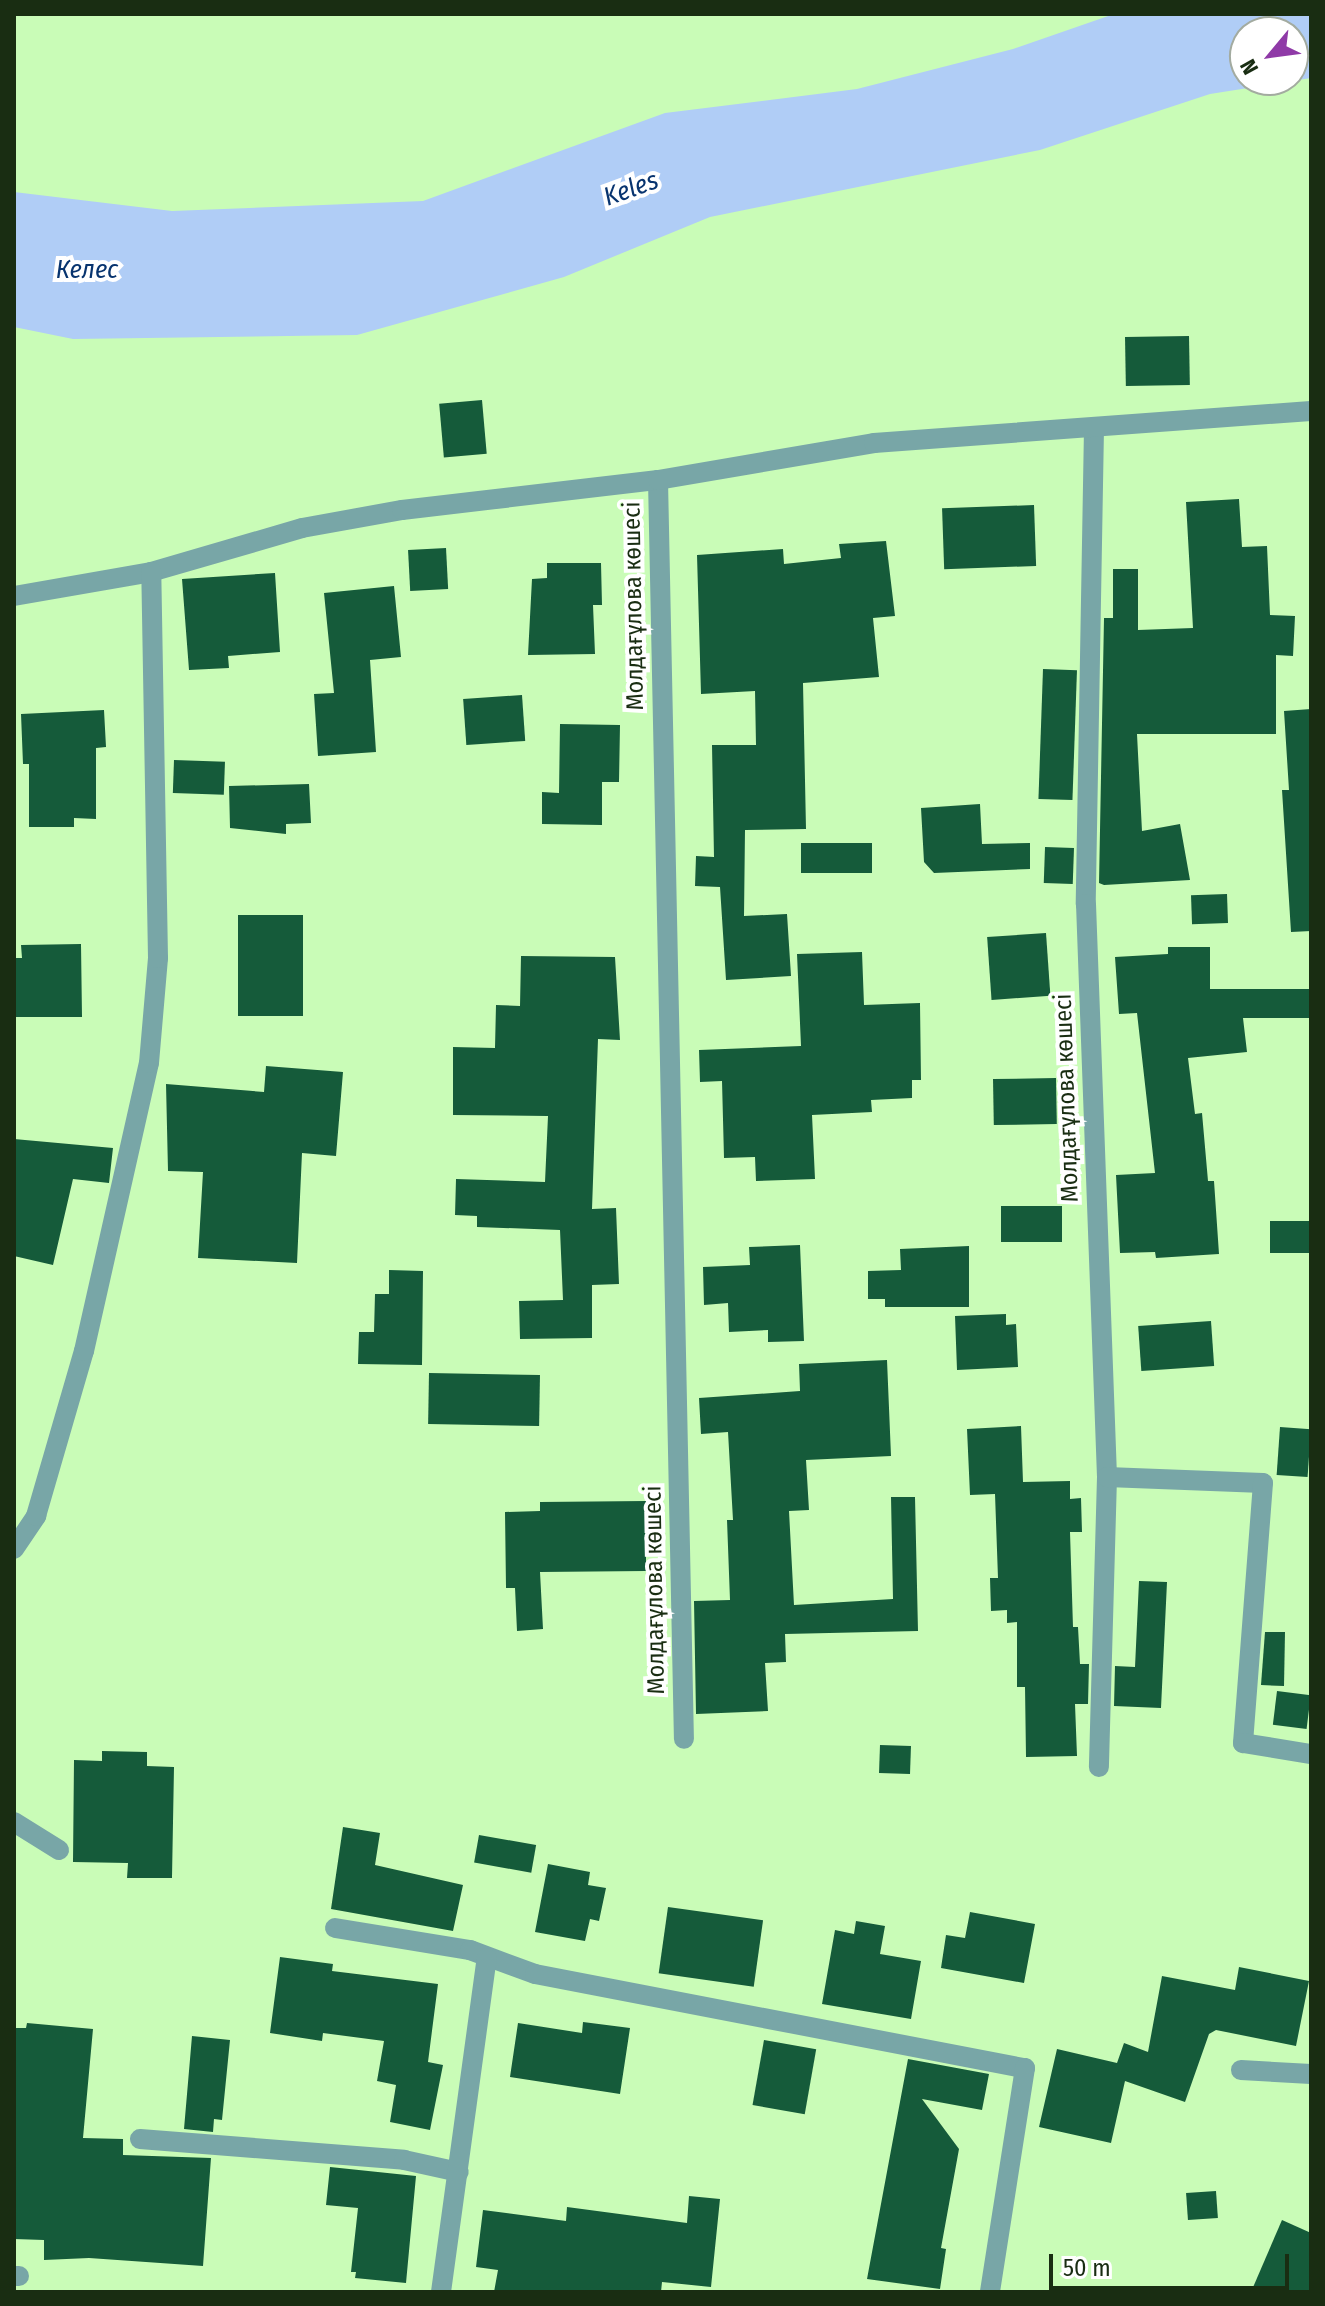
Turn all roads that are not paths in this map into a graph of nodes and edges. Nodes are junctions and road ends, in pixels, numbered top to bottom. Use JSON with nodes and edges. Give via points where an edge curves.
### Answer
{"nodes":[{"id":1,"x":1311,"y":411,"type":"edge"},
{"id":2,"x":1094,"y":428,"type":"junction"},
{"id":3,"x":658,"y":480,"type":"junction"},
{"id":4,"x":151,"y":572,"type":"junction"},
{"id":5,"x":14,"y":596,"type":"edge"},
{"id":6,"x":1107,"y":1477,"type":"junction"},
{"id":7,"x":14,"y":1549,"type":"edge"},
{"id":8,"x":684,"y":1739,"type":"dead end"},
{"id":9,"x":1311,"y":1754,"type":"edge"},
{"id":10,"x":1099,"y":1767,"type":"dead end"},
{"id":11,"x":14,"y":1822,"type":"edge"},
{"id":12,"x":59,"y":1850,"type":"dead end"},
{"id":13,"x":335,"y":1928,"type":"dead end"},
{"id":14,"x":487,"y":1958,"type":"junction"},
{"id":15,"x":1241,"y":2070,"type":"dead end"},
{"id":16,"x":1311,"y":2074,"type":"edge"},
{"id":17,"x":140,"y":2139,"type":"dead end"},
{"id":18,"x":459,"y":2172,"type":"junction"},
{"id":19,"x":441,"y":2292,"type":"edge"},
{"id":20,"x":990,"y":2292,"type":"edge"}],
"edges":[{"from":1,"to":2,"type":"street","name":"Молдағұлова көшесі"},
{"from":2,"to":3,"type":"street","name":"Молдағұлова көшесі","via":[[874,443]]},
{"from":2,"to":6,"type":"street","name":"Молдағұлова көшесі","via":[[1086,904]]},
{"from":3,"to":4,"type":"street","name":"Молдағұлова көшесі","via":[[402,510],[302,528]]},
{"from":3,"to":8,"type":"street","name":"Молдағұлова көшесі"},
{"from":4,"to":5,"type":"street","name":"Молдағұлова көшесі"},
{"from":4,"to":7,"type":"street","via":[[158,958],[149,1063],[84,1351],[36,1516]]},
{"from":6,"to":9,"type":"street","via":[[1263,1483],[1243,1743]]},
{"from":6,"to":10,"type":"street","name":"Молдағұлова көшесі"},
{"from":11,"to":12,"type":"street"},
{"from":13,"to":14,"type":"street","via":[[470,1950]]},
{"from":14,"to":18,"type":"street"},
{"from":14,"to":20,"type":"street","via":[[535,1974],[1025,2068]]},
{"from":15,"to":16,"type":"street"},
{"from":17,"to":18,"type":"street","via":[[404,2160]]},
{"from":18,"to":19,"type":"street"}]}
